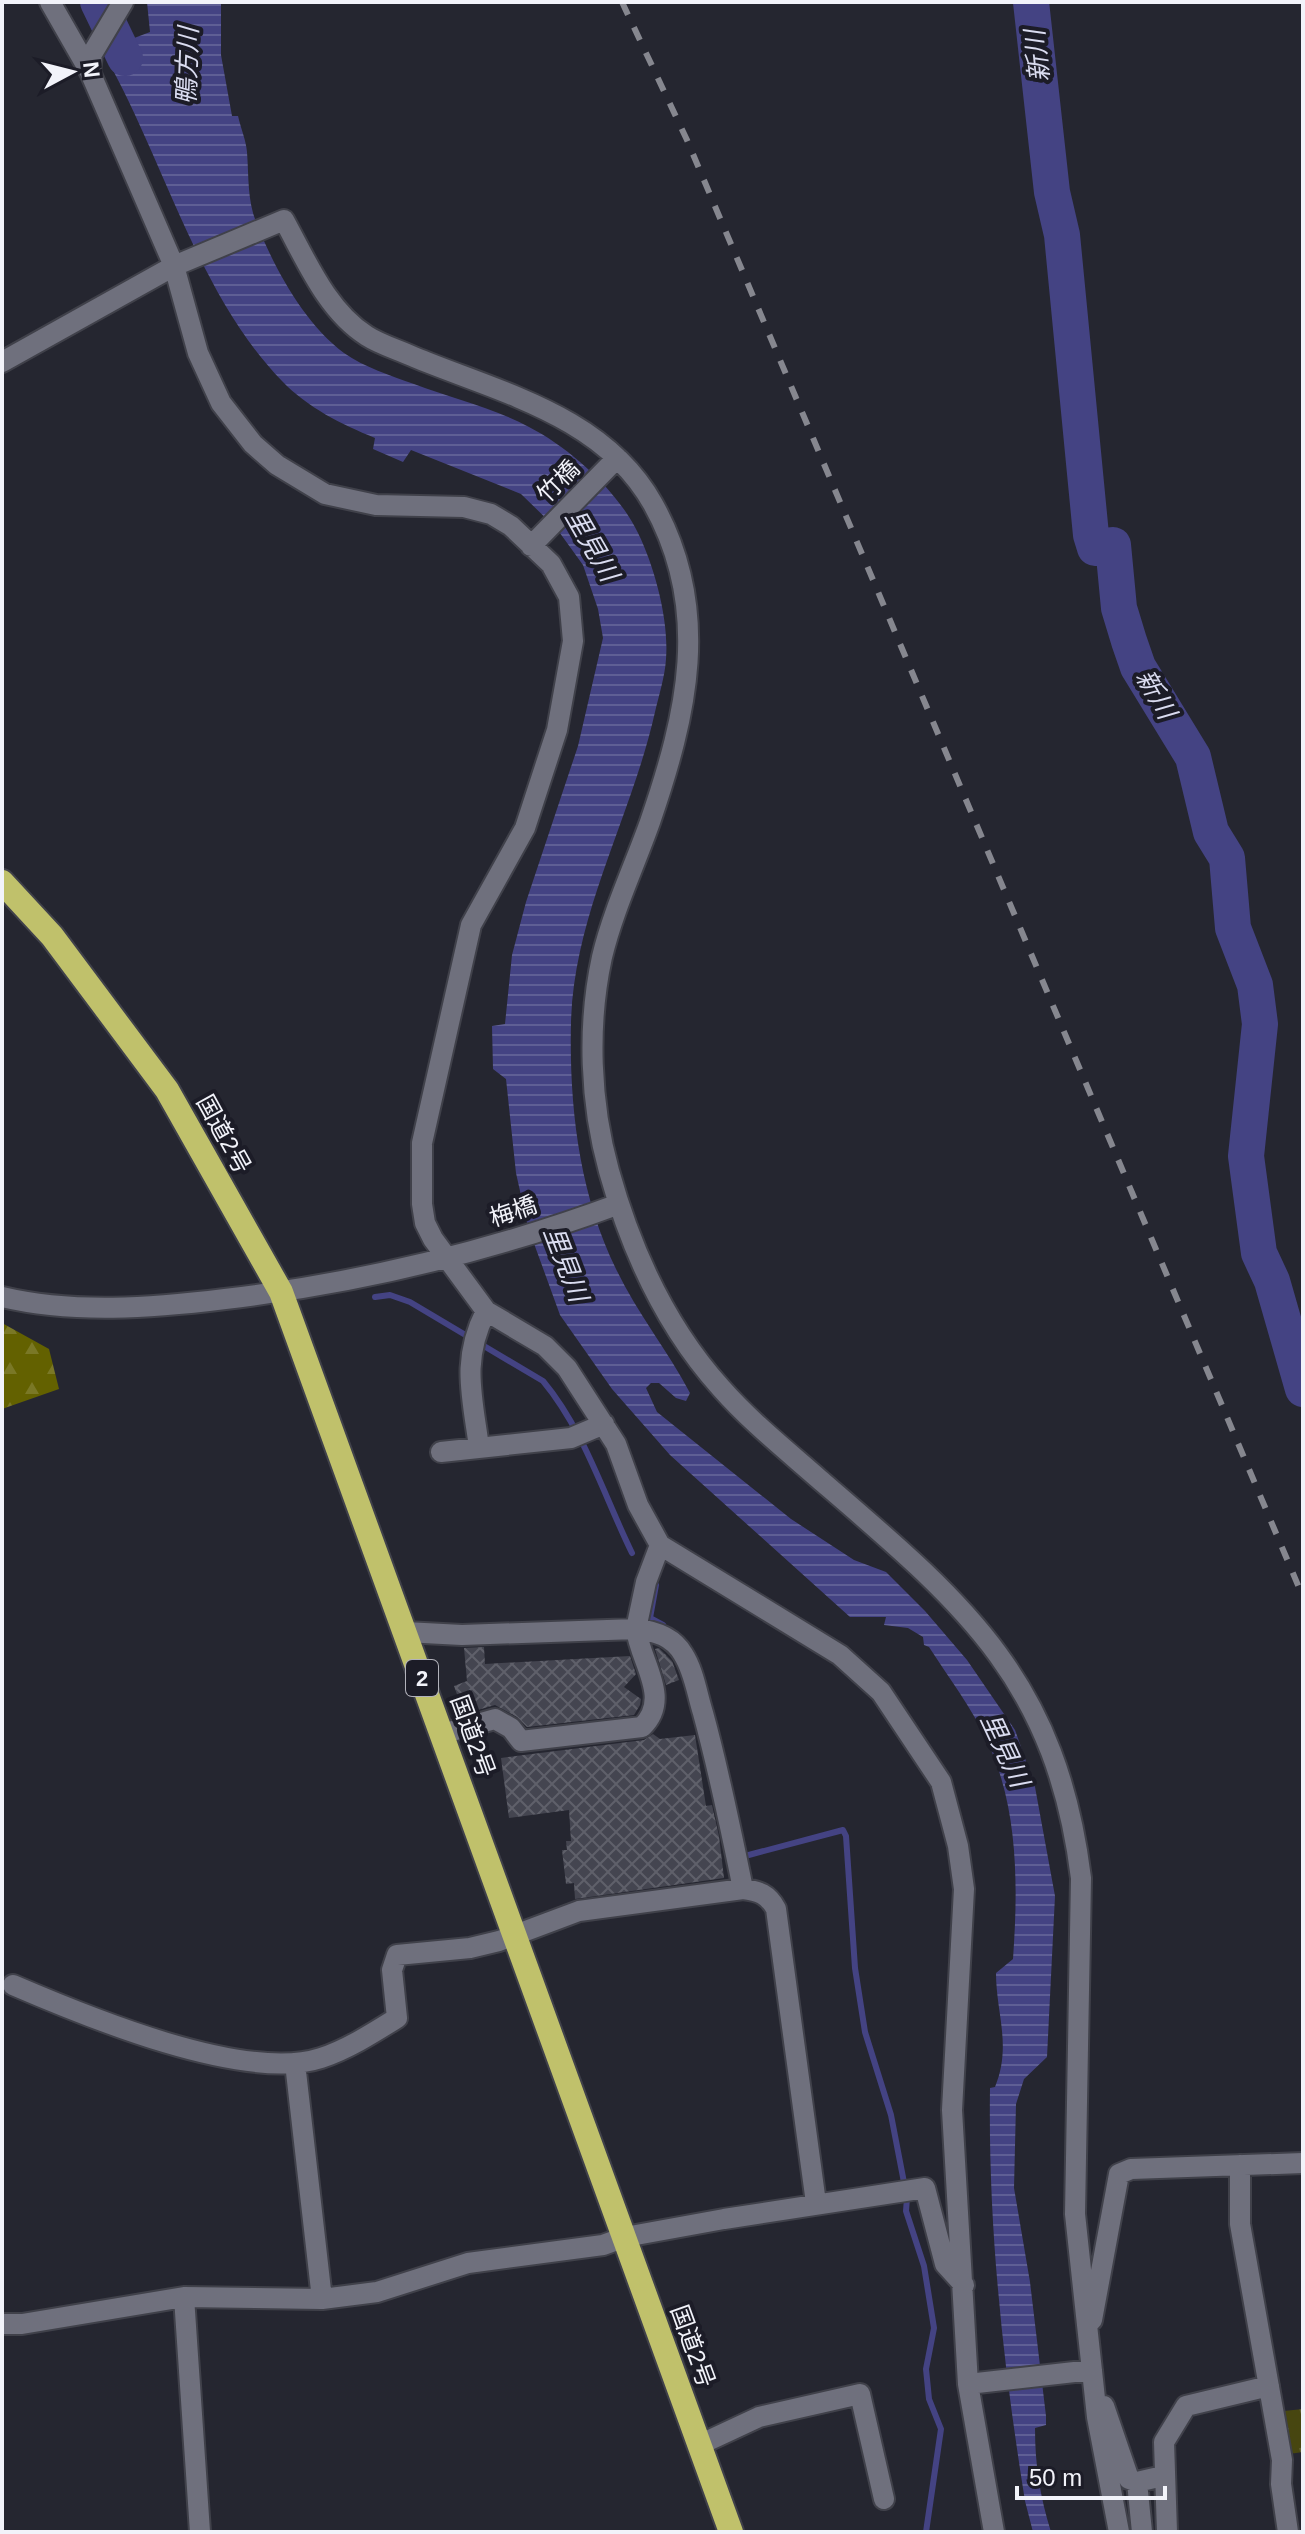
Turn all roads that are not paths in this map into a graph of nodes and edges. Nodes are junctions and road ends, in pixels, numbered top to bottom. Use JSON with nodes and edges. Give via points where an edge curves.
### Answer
{"nodes":[{"id":1,"x":50,"y":2,"type":"edge"},
{"id":2,"x":122,"y":6,"type":"edge"},
{"id":3,"x":91,"y":63,"type":"junction"},
{"id":4,"x":180,"y":264,"type":"junction"},
{"id":5,"x":2,"y":362,"type":"edge"},
{"id":6,"x":614,"y":461,"type":"junction"},
{"id":7,"x":536,"y":541,"type":"junction"},
{"id":8,"x":2,"y":882,"type":"edge"},
{"id":9,"x":616,"y":1205,"type":"junction"},
{"id":10,"x":459,"y":1256,"type":"junction"},
{"id":11,"x":281,"y":1292,"type":"junction"},
{"id":12,"x":2,"y":1297,"type":"edge"},
{"id":13,"x":486,"y":1311,"type":"junction"},
{"id":14,"x":604,"y":1424,"type":"junction"},
{"id":15,"x":479,"y":1447,"type":"junction"},
{"id":16,"x":441,"y":1452,"type":"dead end"},
{"id":17,"x":660,"y":1545,"type":"junction"},
{"id":18,"x":636,"y":1629,"type":"junction"},
{"id":19,"x":405,"y":1632,"type":"junction"},
{"id":20,"x":442,"y":1734,"type":"junction"},
{"id":21,"x":743,"y":1889,"type":"junction"},
{"id":22,"x":516,"y":1937,"type":"junction"},
{"id":23,"x":13,"y":1985,"type":"dead end"},
{"id":24,"x":295,"y":2063,"type":"junction"},
{"id":25,"x":1303,"y":2163,"type":"edge"},
{"id":26,"x":1240,"y":2165,"type":"junction"},
{"id":27,"x":816,"y":2203,"type":"junction"},
{"id":28,"x":625,"y":2237,"type":"junction"},
{"id":29,"x":964,"y":2285,"type":"junction"},
{"id":30,"x":184,"y":2297,"type":"junction"},
{"id":31,"x":322,"y":2299,"type":"junction"},
{"id":32,"x":2,"y":2324,"type":"edge"},
{"id":33,"x":1088,"y":2339,"type":"junction"},
{"id":34,"x":1090,"y":2377,"type":"junction"},
{"id":35,"x":975,"y":2383,"type":"junction"},
{"id":36,"x":1269,"y":2386,"type":"junction"},
{"id":37,"x":699,"y":2445,"type":"junction"},
{"id":38,"x":1293,"y":2459,"type":"edge"},
{"id":39,"x":1163,"y":2476,"type":"junction"},
{"id":40,"x":1137,"y":2482,"type":"junction"},
{"id":41,"x":884,"y":2499,"type":"dead end"},
{"id":42,"x":200,"y":2532,"type":"edge"},
{"id":43,"x":731,"y":2532,"type":"edge"},
{"id":44,"x":994,"y":2532,"type":"edge"},
{"id":45,"x":1119,"y":2532,"type":"edge"},
{"id":46,"x":1142,"y":2532,"type":"edge"},
{"id":47,"x":1167,"y":2532,"type":"edge"},
{"id":48,"x":1288,"y":2532,"type":"edge"}],
"edges":[{"from":1,"to":3,"type":"street"},
{"from":2,"to":3,"type":"street"},
{"from":3,"to":4,"type":"street"},
{"from":4,"to":5,"type":"street"},
{"from":4,"to":6,"type":"street","via":[[284,220],[326,297],[365,336],[542,407],[571,422]]},
{"from":4,"to":7,"type":"street","via":[[198,353],[221,403],[277,465],[325,494],[376,505],[464,507],[491,514]]},
{"from":6,"to":7,"type":"street","name":"竹橋"},
{"from":6,"to":9,"type":"street","via":[[654,505],[670,540],[681,575],[690,644],[683,715],[602,958],[596,1003],[594,1088]]},
{"from":7,"to":10,"type":"street","via":[[569,597],[573,641],[557,730],[525,828],[471,925],[422,1143],[425,1223]]},
{"from":8,"to":11,"type":"highway","name":"国道2号","number":"2","via":[[52,936],[167,1090]]},
{"from":9,"to":10,"type":"street","name":"梅橋"},
{"from":9,"to":33,"type":"street","via":[[649,1282],[720,1388],[957,1602],[1018,1683],[1054,1756],[1073,1823],[1081,1878],[1073,2163]]},
{"from":10,"to":11,"type":"street","name":"梅橋"},
{"from":10,"to":13,"type":"street"},
{"from":11,"to":12,"type":"street","name":"梅橋","via":[[160,1307],[37,1305]]},
{"from":11,"to":19,"type":"highway","name":"国道2号","number":"2"},
{"from":13,"to":14,"type":"street","via":[[545,1346],[567,1368]]},
{"from":13,"to":15,"type":"street","via":[[472,1340],[468,1368]]},
{"from":14,"to":15,"type":"street","via":[[577,1436]]},
{"from":14,"to":17,"type":"street"},
{"from":15,"to":16,"type":"street"},
{"from":17,"to":18,"type":"street"},
{"from":17,"to":29,"type":"street","via":[[840,1655],[881,1692],[941,1782],[964,1889],[952,2110]]},
{"from":18,"to":19,"type":"street"},
{"from":18,"to":20,"type":"street","via":[[656,1703],[642,1727],[521,1741],[495,1719]]},
{"from":18,"to":21,"type":"street","via":[[668,1638],[690,1668]]},
{"from":19,"to":20,"type":"highway","name":"国道2号","number":"2"},
{"from":20,"to":22,"type":"highway","name":"国道2号","number":"2"},
{"from":21,"to":22,"type":"street","via":[[579,1911]]},
{"from":21,"to":27,"type":"street","via":[[759,1891],[776,1909]]},
{"from":22,"to":24,"type":"street","via":[[397,1955],[392,1970],[397,2018],[319,2059]]},
{"from":22,"to":28,"type":"highway","name":"国道2号","number":"2"},
{"from":23,"to":24,"type":"street","via":[[108,2026],[165,2042],[207,2053]]},
{"from":24,"to":31,"type":"street"},
{"from":25,"to":26,"type":"street"},
{"from":26,"to":33,"type":"street","via":[[1131,2169],[1119,2174]]},
{"from":26,"to":36,"type":"street","via":[[1240,2224]]},
{"from":27,"to":28,"type":"street"},
{"from":27,"to":29,"type":"street","via":[[925,2188],[945,2264]]},
{"from":28,"to":31,"type":"street","via":[[603,2245],[468,2263],[377,2292]]},
{"from":28,"to":37,"type":"highway","name":"国道2号","number":"2"},
{"from":29,"to":35,"type":"street"},
{"from":30,"to":31,"type":"street"},
{"from":30,"to":32,"type":"street"},
{"from":30,"to":42,"type":"street"},
{"from":33,"to":34,"type":"street"},
{"from":34,"to":35,"type":"street"},
{"from":34,"to":40,"type":"street","via":[[1129,2479]]},
{"from":34,"to":45,"type":"street"},
{"from":35,"to":44,"type":"street"},
{"from":36,"to":38,"type":"street"},
{"from":36,"to":39,"type":"street","via":[[1186,2406],[1164,2442]]},
{"from":37,"to":41,"type":"street","via":[[759,2417],[860,2394]]},
{"from":37,"to":43,"type":"highway","name":"国道2号","number":"2"},
{"from":38,"to":48,"type":"street","via":[[1281,2484]]},
{"from":39,"to":40,"type":"street"},
{"from":39,"to":47,"type":"street"},
{"from":40,"to":46,"type":"street"}]}
